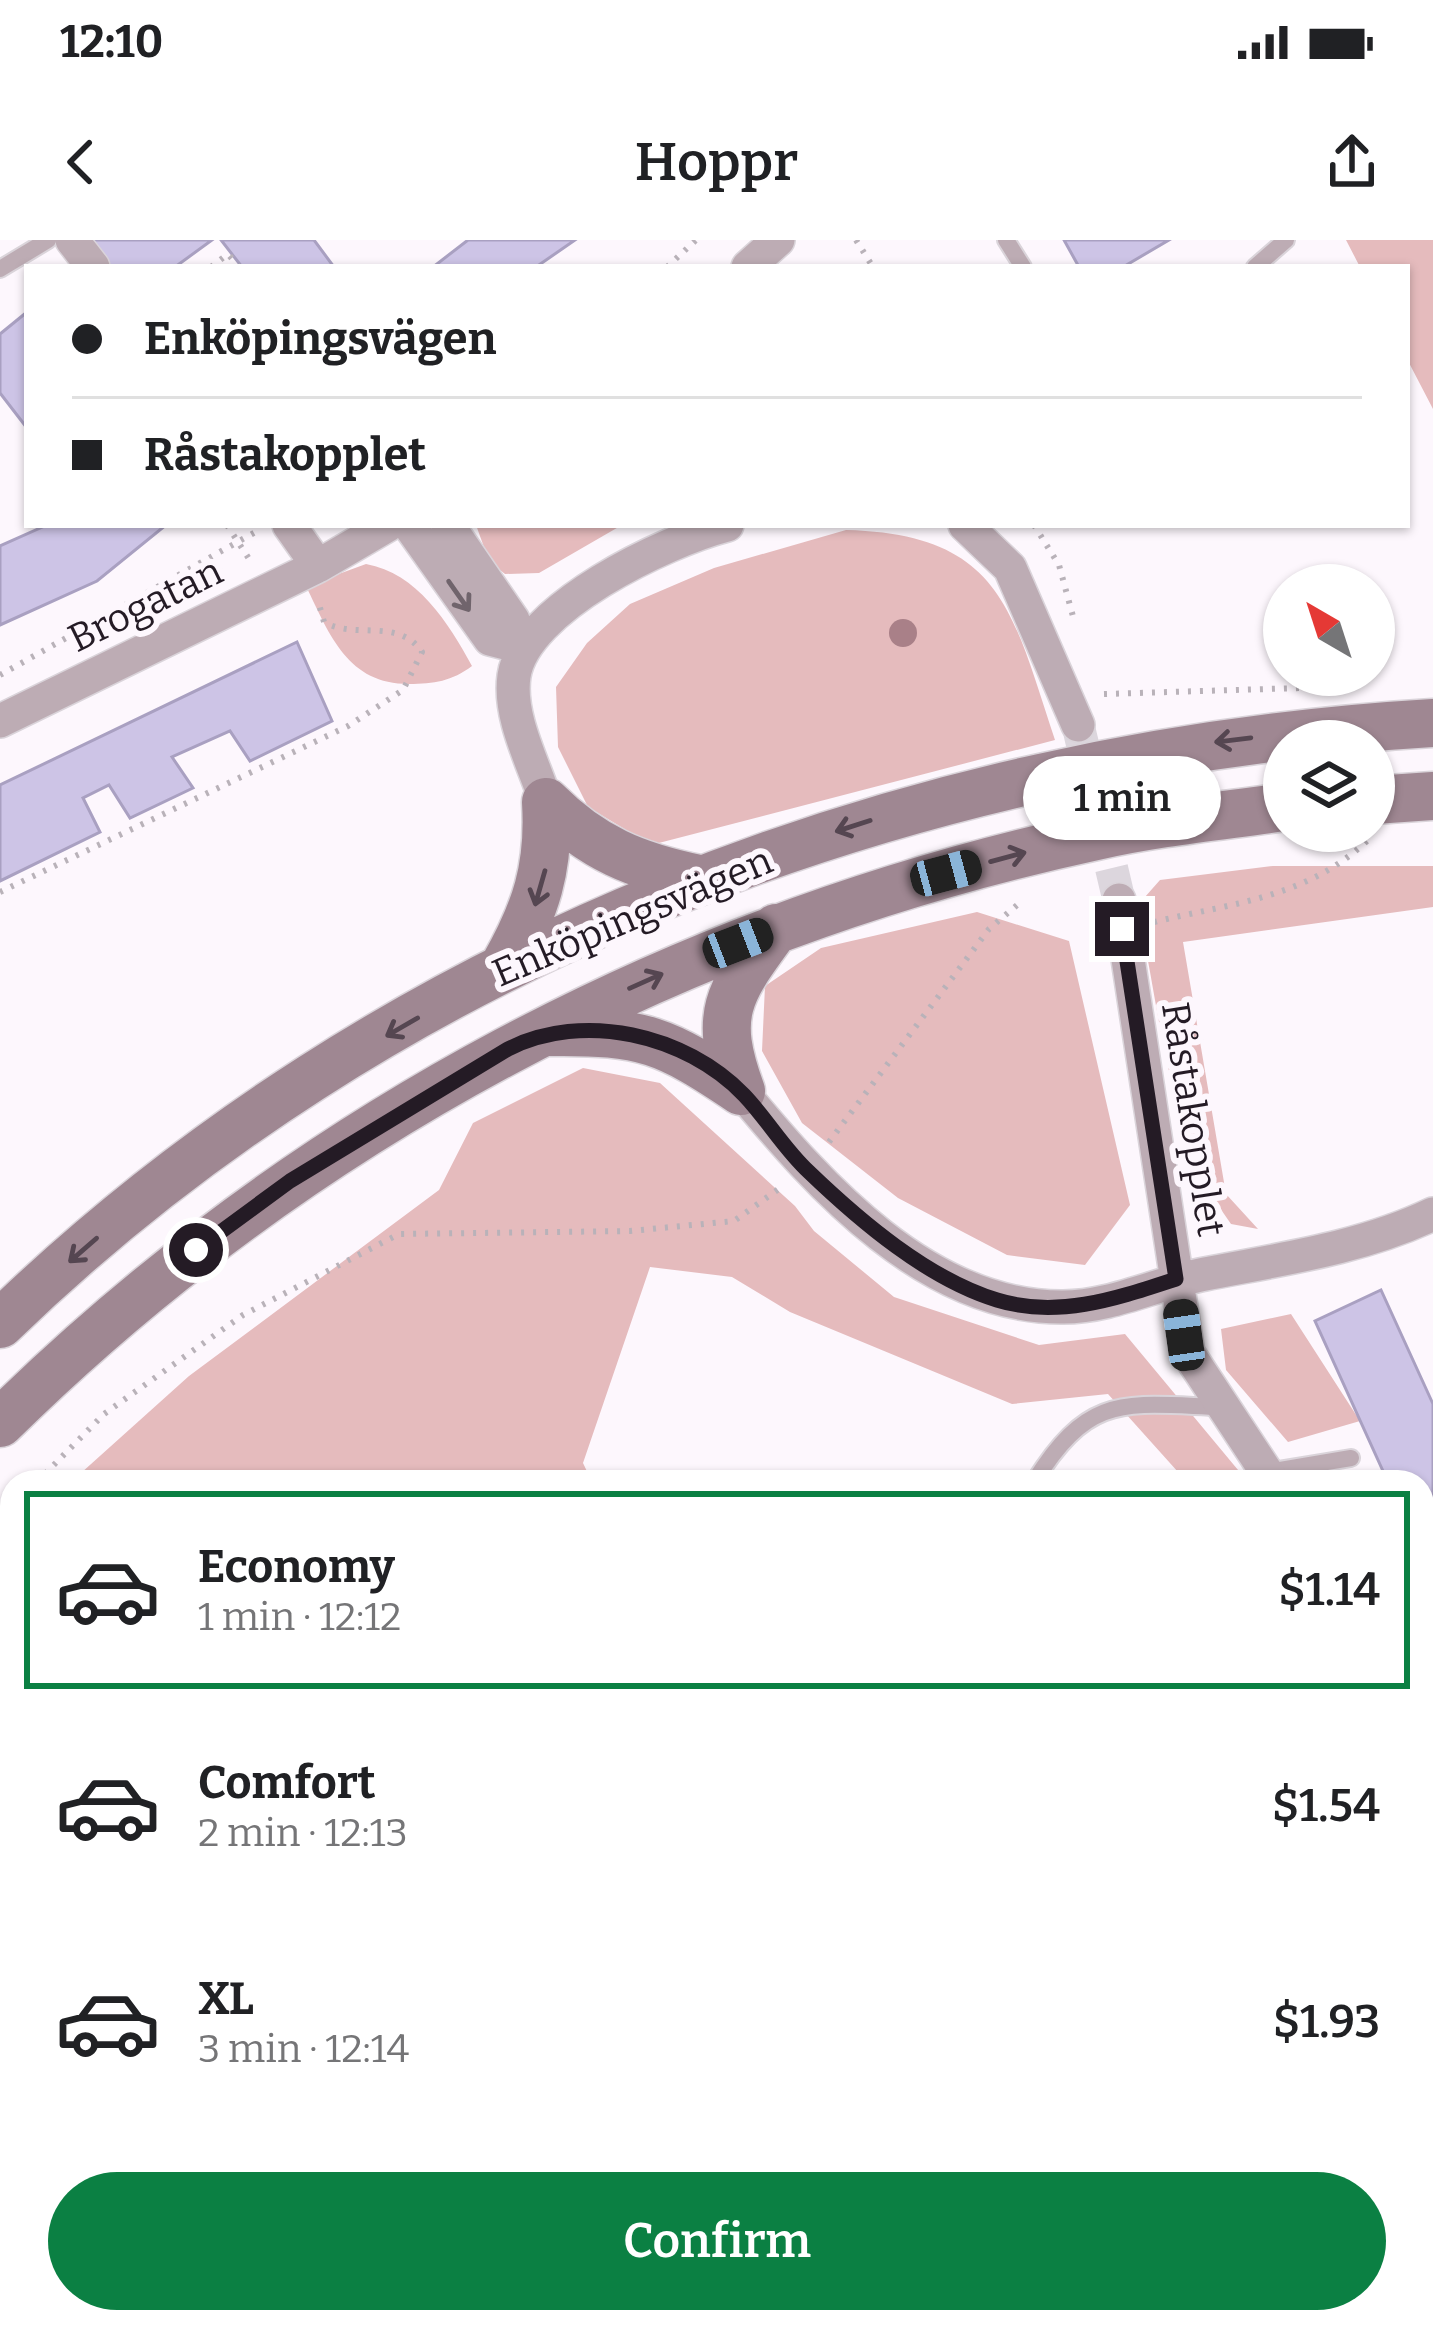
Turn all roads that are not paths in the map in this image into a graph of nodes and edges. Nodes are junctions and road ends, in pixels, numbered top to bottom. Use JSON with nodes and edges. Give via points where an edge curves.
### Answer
{"nodes":[{"id":1,"x":48,"y":240,"type":"edge"},
{"id":2,"x":72,"y":240,"type":"edge"},
{"id":3,"x":778,"y":240,"type":"edge"},
{"id":4,"x":1286,"y":240,"type":"edge"},
{"id":5,"x":91,"y":264,"type":"edge"},
{"id":6,"x":751,"y":264,"type":"edge"},
{"id":7,"x":1258,"y":264,"type":"edge"},
{"id":8,"x":0,"y":269,"type":"edge"},
{"id":9,"x":291,"y":528,"type":"edge"},
{"id":10,"x":383,"y":528,"type":"edge"},
{"id":11,"x":411,"y":528,"type":"edge"},
{"id":12,"x":450,"y":528,"type":"edge"},
{"id":13,"x":720,"y":528,"type":"edge"},
{"id":14,"x":967,"y":528,"type":"edge"},
{"id":15,"x":318,"y":566,"type":"junction"},
{"id":16,"x":521,"y":647,"type":"junction"},
{"id":17,"x":1086,"y":710,"type":"tunnel mouth"},
{"id":18,"x":0,"y":721,"type":"edge"},
{"id":19,"x":1433,"y":723,"type":"edge"},
{"id":20,"x":1433,"y":796,"type":"edge"},
{"id":21,"x":547,"y":802,"type":"junction"},
{"id":22,"x":1263,"y":810,"type":"edge"},
{"id":23,"x":1395,"y":811,"type":"edge"},
{"id":24,"x":699,"y":879,"type":"junction"},
{"id":25,"x":1120,"y":915,"type":"tunnel mouth"},
{"id":26,"x":776,"y":928,"type":"junction"},
{"id":27,"x":503,"y":968,"type":"junction"},
{"id":28,"x":541,"y":1032,"type":"junction"},
{"id":29,"x":741,"y":1091,"type":"junction"},
{"id":30,"x":1433,"y":1214,"type":"edge"},
{"id":31,"x":1176,"y":1279,"type":"junction"},
{"id":32,"x":0,"y":1324,"type":"edge"},
{"id":33,"x":1220,"y":1407,"type":"junction"},
{"id":34,"x":0,"y":1423,"type":"edge"},
{"id":35,"x":1351,"y":1458,"type":"dead end"},
{"id":36,"x":1041,"y":1470,"type":"edge"},
{"id":37,"x":1264,"y":1470,"type":"edge"},
{"id":38,"x":1299,"y":1470,"type":"edge"}],
"edges":[{"from":1,"to":8,"type":"lane"},
{"from":2,"to":5,"type":"street"},
{"from":3,"to":6,"type":"street"},
{"from":4,"to":7,"type":"lane"},
{"from":9,"to":15,"type":"street"},
{"from":10,"to":15,"type":"street","name":"Brogatan"},
{"from":11,"to":16,"type":"street","one_way":true,"via":[[490,639]]},
{"from":12,"to":16,"type":"street","via":[[513,620]]},
{"from":13,"to":16,"type":"street","via":[[628,566],[554,614]]},
{"from":14,"to":17,"type":"street","via":[[1010,568]]},
{"from":15,"to":18,"type":"street","name":"Brogatan"},
{"from":16,"to":21,"type":"street","via":[[513,704]]},
{"from":19,"to":24,"type":"main road","name":"Enköpingsvägen","one_way":true,"via":[[1333,728],[1096,762],[862,823]]},
{"from":20,"to":23,"type":"main road"},
{"from":21,"to":24,"type":"main road","via":[[612,854]]},
{"from":21,"to":27,"type":"main road","one_way":true,"via":[[544,885]]},
{"from":26,"to":22,"type":"main road","name":"Enköpingsvägen","one_way":true,"via":[[1060,844]]},
{"from":24,"to":27,"type":"main road","name":"Enköpingsvägen"},
{"from":25,"to":31,"type":"street","name":"Råstakopplet"},
{"from":28,"to":26,"type":"main road","name":"Enköpingsvägen","one_way":true},
{"from":26,"to":29,"type":"main road","via":[[731,993],[723,1022]]},
{"from":27,"to":32,"type":"main road","name":"Enköpingsvägen","one_way":true,"via":[[235,1131]]},
{"from":28,"to":29,"type":"main road","via":[[652,1039]]},
{"from":28,"to":34,"type":"main road","name":"Enköpingsvägen","via":[[290,1181],[108,1322]]},
{"from":29,"to":31,"type":"street","via":[[806,1170],[861,1218],[920,1261],[998,1300],[1099,1304]]},
{"from":30,"to":31,"type":"street","via":[[1330,1250]]},
{"from":31,"to":33,"type":"street","name":"Råstakopplet","via":[[1187,1353]]},
{"from":33,"to":36,"type":"lane","via":[[1127,1404],[1100,1412],[1061,1438]]},
{"from":33,"to":37,"type":"street","name":"Råstakopplet"},
{"from":35,"to":38,"type":"lane"}]}
